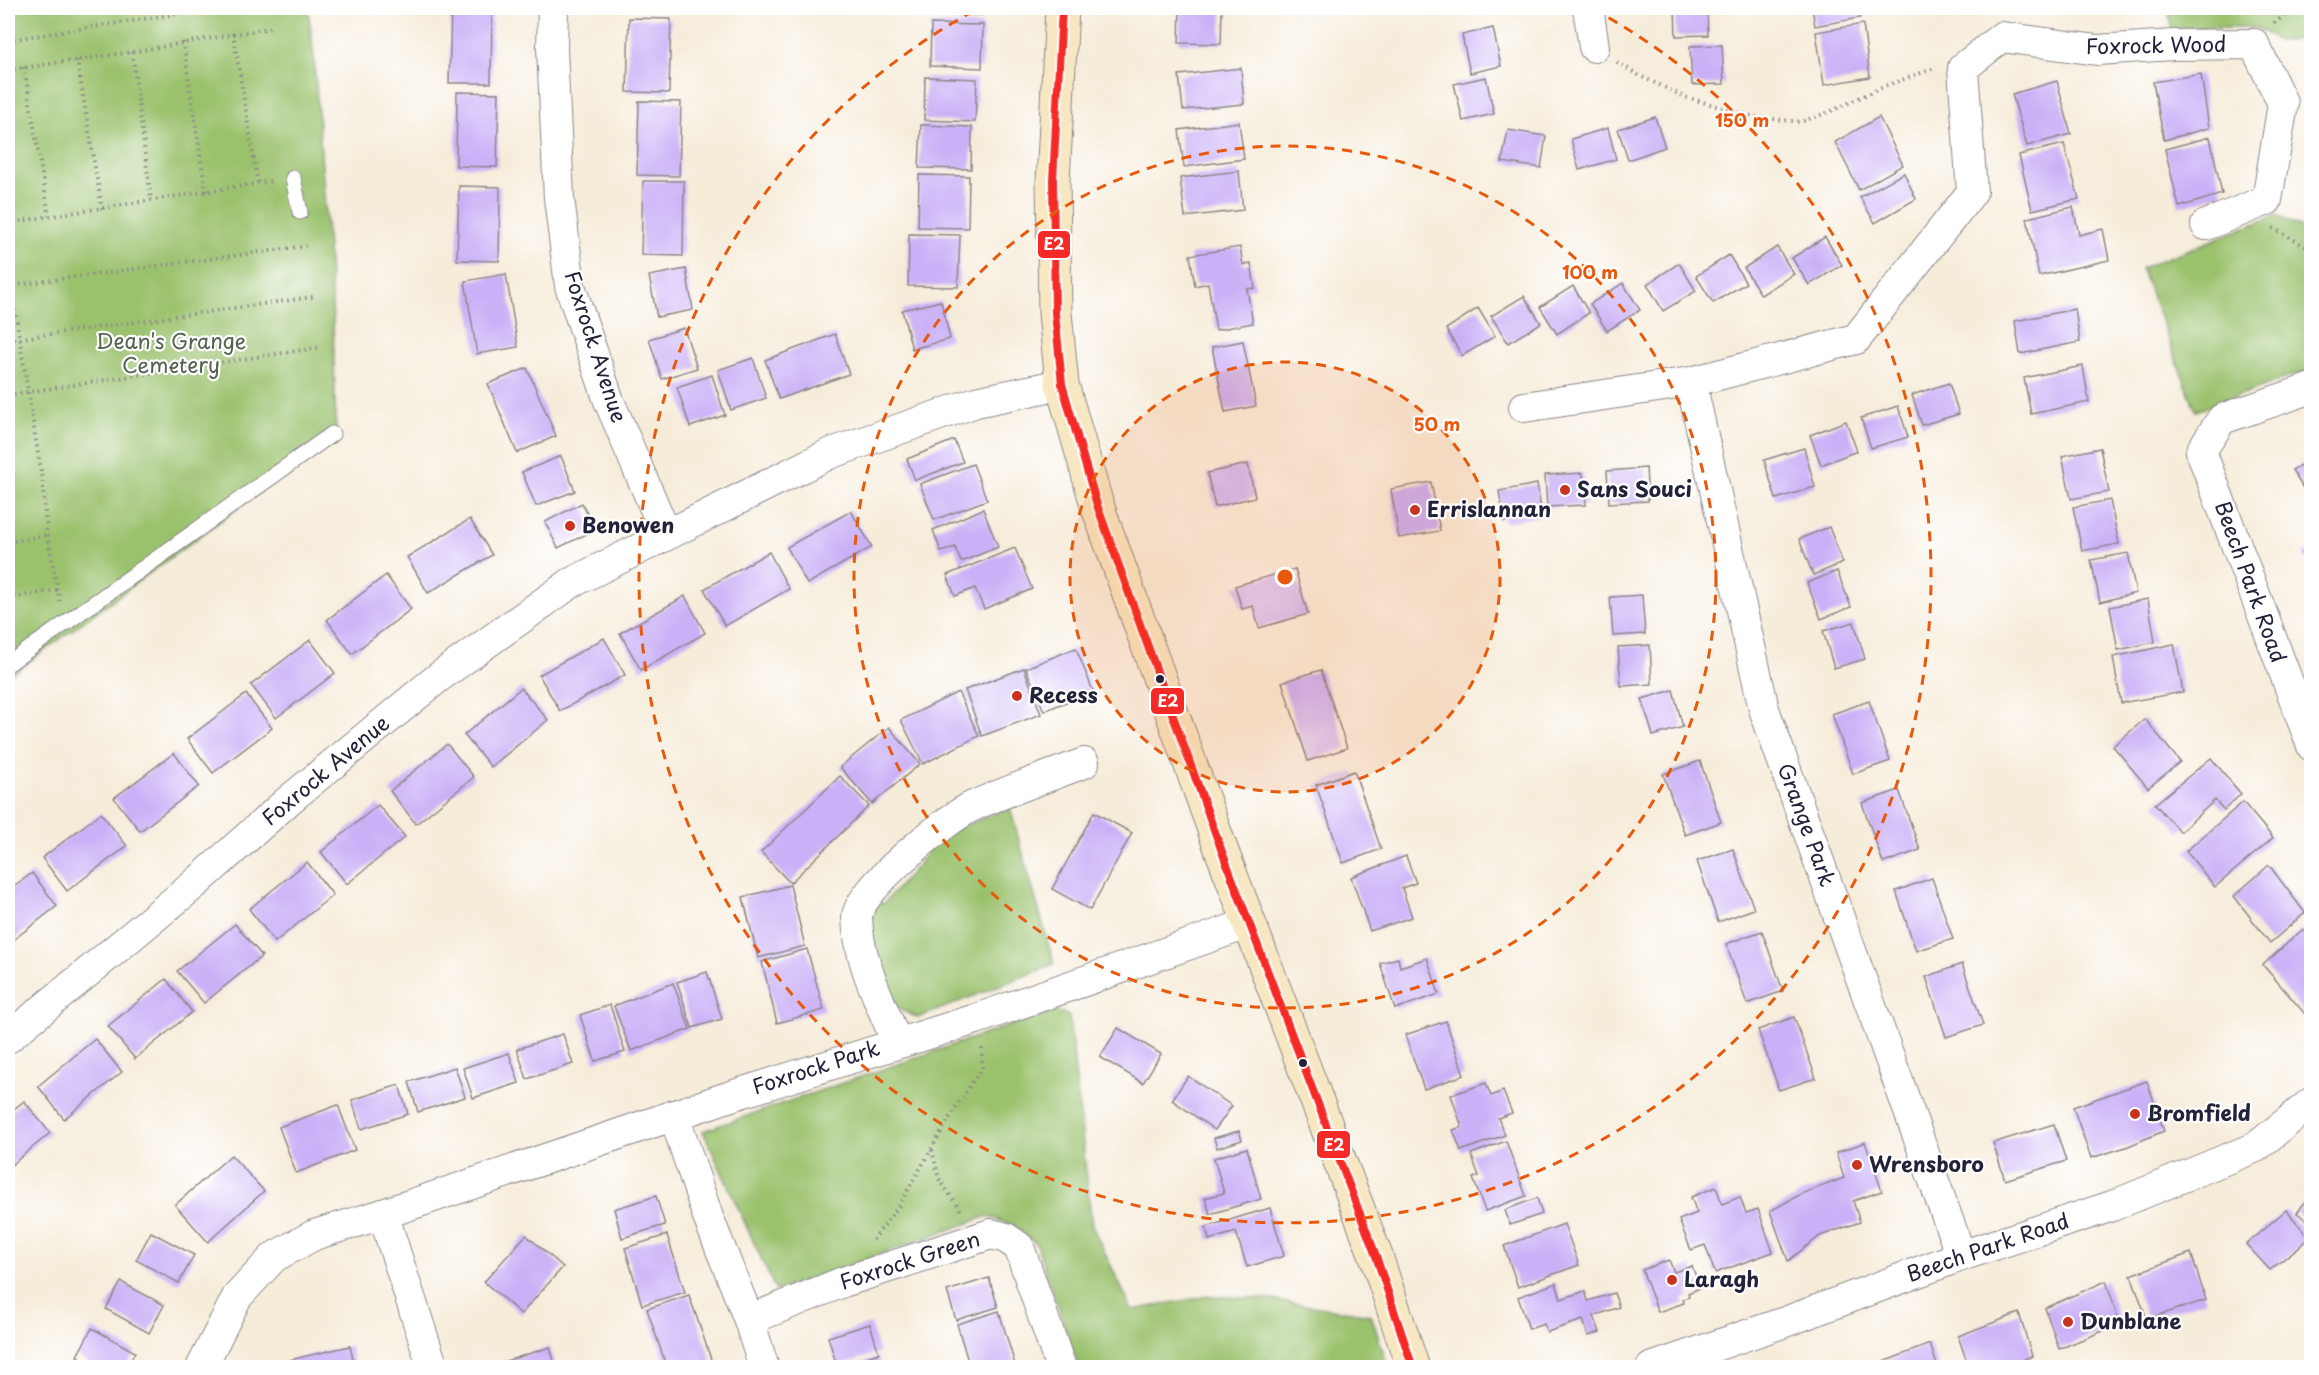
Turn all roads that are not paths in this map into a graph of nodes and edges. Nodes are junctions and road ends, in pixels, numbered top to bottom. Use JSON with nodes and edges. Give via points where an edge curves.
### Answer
{"nodes":[{"id":1,"x":554,"y":8,"type":"edge"},
{"id":2,"x":1062,"y":8,"type":"edge"},
{"id":3,"x":1588,"y":8,"type":"edge"},
{"id":4,"x":1594,"y":46,"type":"road end"},
{"id":5,"x":293,"y":177,"type":"road end"},
{"id":6,"x":300,"y":212,"type":"dead end"},
{"id":7,"x":2206,"y":225,"type":"dead end"},
{"id":8,"x":1691,"y":382,"type":"junction"},
{"id":9,"x":1062,"y":384,"type":"junction"},
{"id":10,"x":2312,"y":388,"type":"edge"},
{"id":11,"x":1524,"y":407,"type":"dead end"},
{"id":12,"x":332,"y":434,"type":"dead end"},
{"id":13,"x":666,"y":534,"type":"junction"},
{"id":14,"x":8,"y":664,"type":"edge"},
{"id":15,"x":2312,"y":746,"type":"edge"},
{"id":16,"x":1084,"y":763,"type":"dead end"},
{"id":17,"x":1250,"y":923,"type":"junction"},
{"id":18,"x":8,"y":1038,"type":"edge"},
{"id":19,"x":897,"y":1043,"type":"junction"},
{"id":20,"x":2312,"y":1102,"type":"edge"},
{"id":21,"x":674,"y":1115,"type":"junction"},
{"id":22,"x":383,"y":1214,"type":"junction"},
{"id":23,"x":1961,"y":1256,"type":"junction"},
{"id":24,"x":749,"y":1320,"type":"junction"},
{"id":25,"x":201,"y":1368,"type":"edge"},
{"id":26,"x":433,"y":1368,"type":"edge"},
{"id":27,"x":764,"y":1368,"type":"edge"},
{"id":28,"x":1061,"y":1368,"type":"edge"},
{"id":29,"x":1413,"y":1368,"type":"edge"},
{"id":30,"x":1651,"y":1368,"type":"edge"}],
"edges":[{"from":1,"to":13,"type":"street","name":"Foxrock Avenue","via":[[552,48],[559,198],[570,286],[609,401]]},
{"from":2,"to":9,"type":"main road","via":[[1053,181],[1055,313]]},
{"from":3,"to":4,"type":"street"},
{"from":5,"to":6,"type":"lane"},
{"from":7,"to":8,"type":"street","name":"Foxrock Wood","via":[[2266,200],[2283,104],[2254,44],[2097,50],[2002,38],[1963,68],[1972,192],[1856,339]]},
{"from":8,"to":11,"type":"street"},
{"from":8,"to":23,"type":"street","name":"Grange Park","via":[[1764,709]]},
{"from":9,"to":13,"type":"street","name":"Foxrock Avenue","via":[[976,402],[829,454]]},
{"from":9,"to":17,"type":"main road","via":[[1097,505]]},
{"from":10,"to":15,"type":"street","name":"Beech Park Road","via":[[2222,419],[2201,451]]},
{"from":12,"to":14,"type":"lane"},
{"from":13,"to":18,"type":"street","name":"Foxrock Avenue","via":[[571,583],[439,676]]},
{"from":16,"to":19,"type":"street","via":[[971,807],[930,834],[876,883],[857,914],[862,952]]},
{"from":17,"to":19,"type":"street","name":"Foxrock Park"},
{"from":17,"to":29,"type":"main road","via":[[1376,1256]]},
{"from":19,"to":21,"type":"street","name":"Foxrock Park"},
{"from":20,"to":23,"type":"street","name":"Beech Park Road","via":[[2256,1147],[2112,1206]]},
{"from":21,"to":22,"type":"street","name":"Foxrock Park"},
{"from":21,"to":24,"type":"street","via":[[708,1217]]},
{"from":22,"to":25,"type":"street","name":"Foxrock Park","via":[[314,1235],[274,1257],[237,1297]]},
{"from":22,"to":26,"type":"street"},
{"from":23,"to":30,"type":"street","name":"Beech Park Road"},
{"from":24,"to":27,"type":"street"},
{"from":24,"to":28,"type":"street","name":"Foxrock Green","via":[[843,1282],[991,1234],[1019,1247]]}]}
